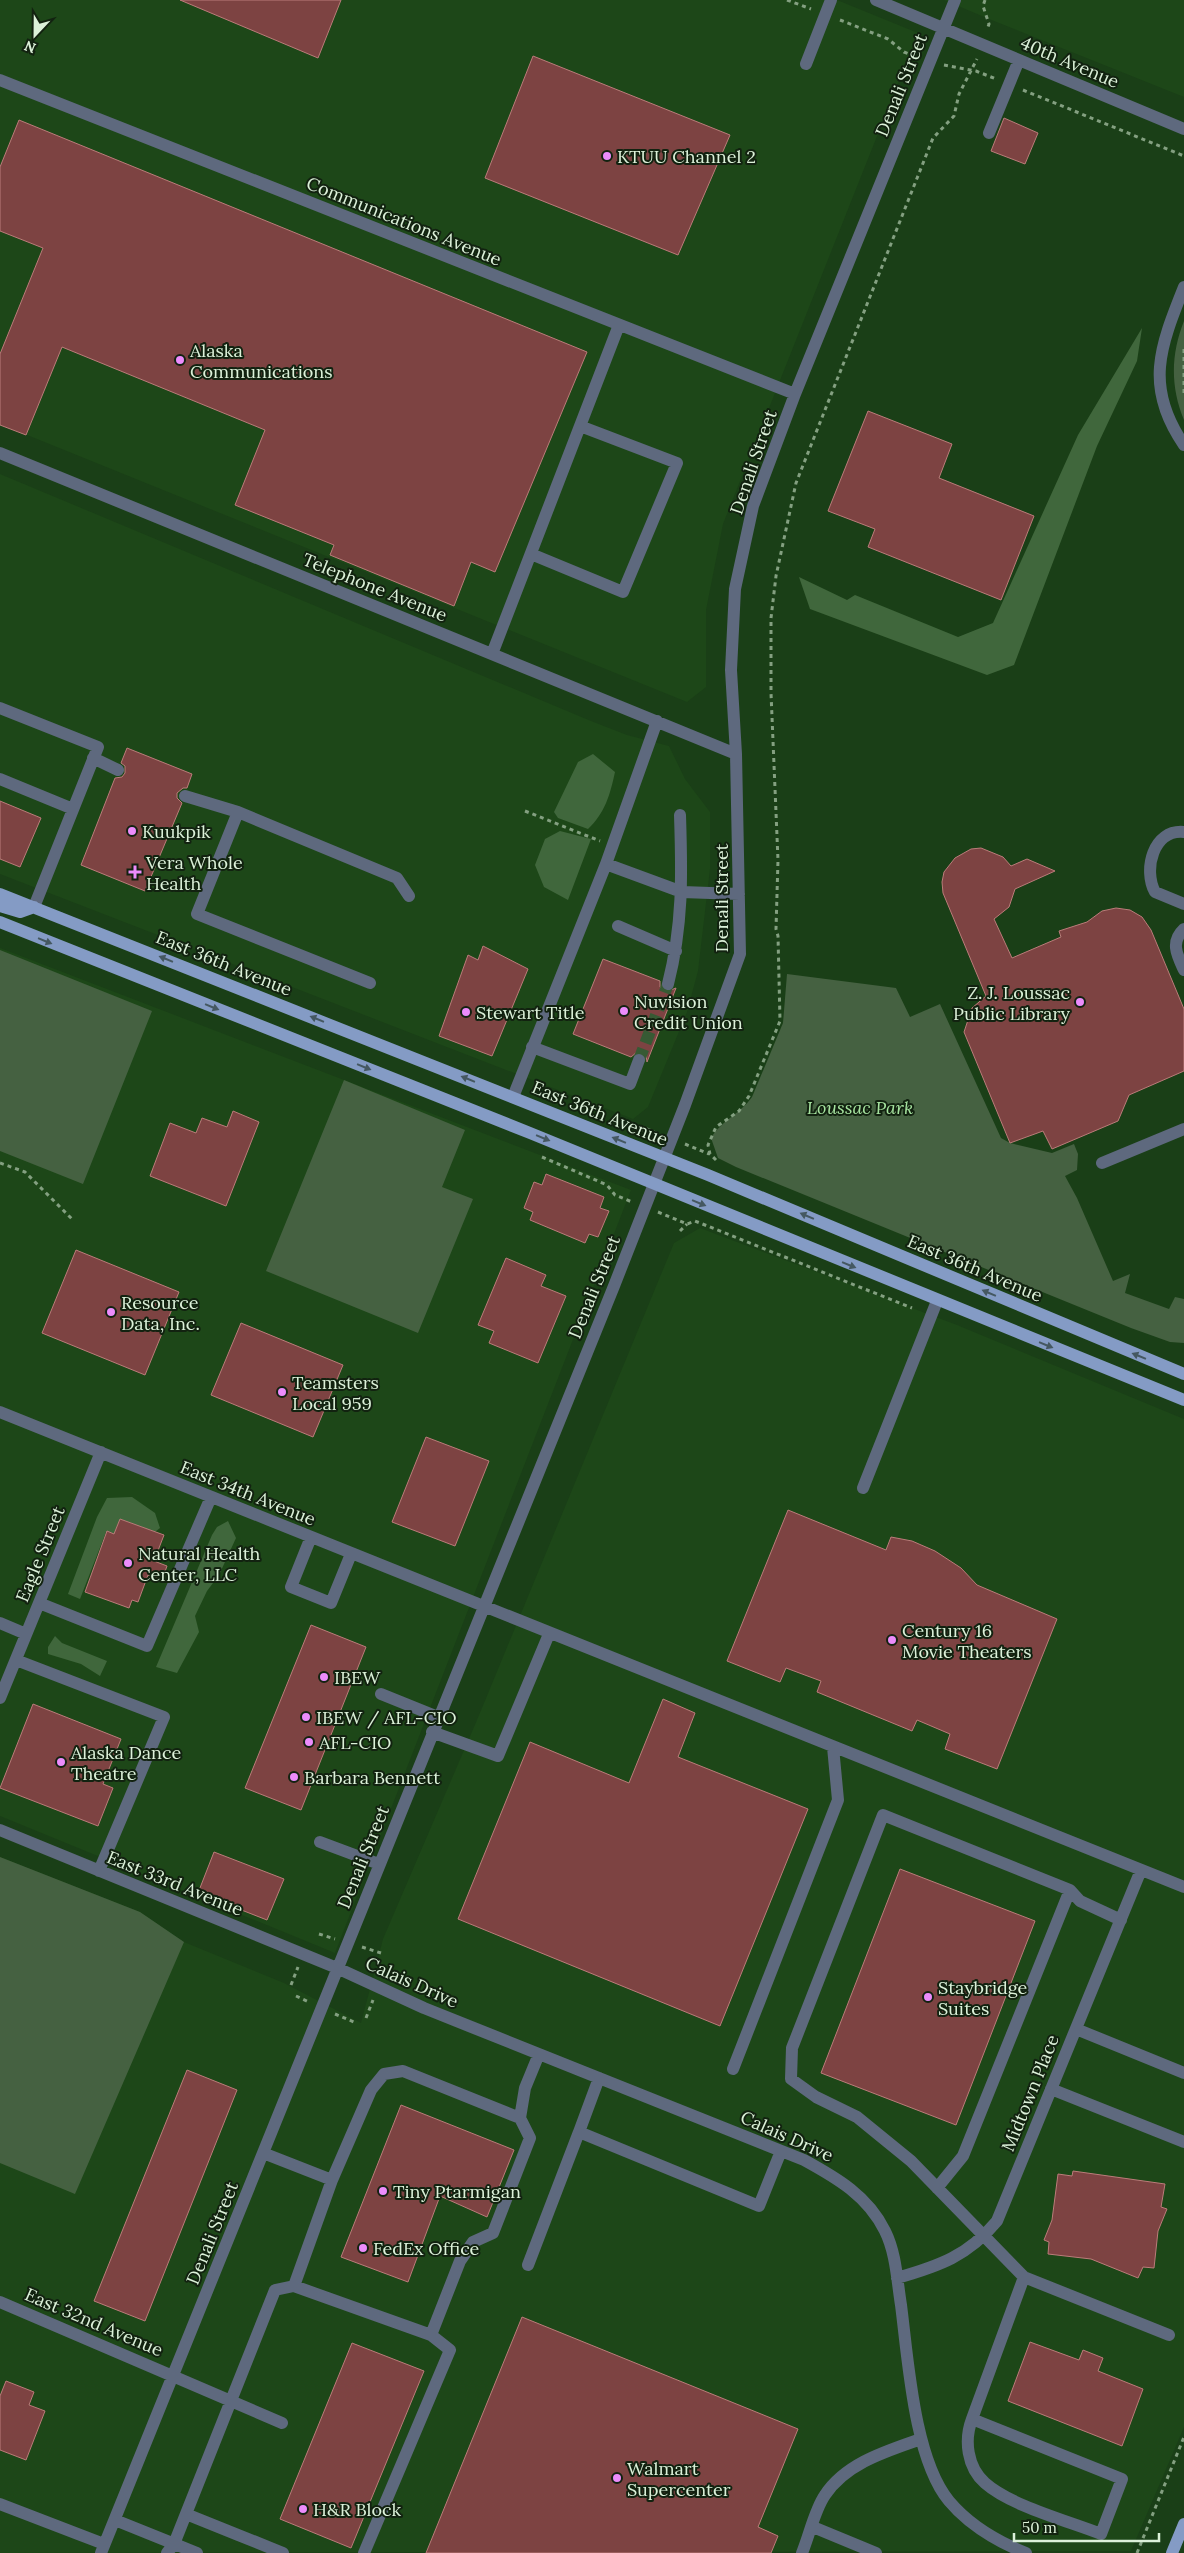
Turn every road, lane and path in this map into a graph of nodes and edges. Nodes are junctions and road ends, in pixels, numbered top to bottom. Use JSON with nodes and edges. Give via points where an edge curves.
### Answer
{"nodes":[{"id":1,"x":787,"y":0,"type":"edge"},
{"id":2,"x":832,"y":0,"type":"edge"},
{"id":3,"x":876,"y":0,"type":"edge"},
{"id":4,"x":954,"y":0,"type":"edge"},
{"id":5,"x":985,"y":0,"type":"edge"},
{"id":6,"x":826,"y":15,"type":"junction"},
{"id":7,"x":943,"y":28,"type":"junction"},
{"id":8,"x":982,"y":44,"type":"junction"},
{"id":9,"x":1019,"y":60,"type":"junction"},
{"id":10,"x":929,"y":62,"type":"junction"},
{"id":11,"x":806,"y":64,"type":"dead end"},
{"id":12,"x":973,"y":70,"type":"junction"},
{"id":13,"x":0,"y":80,"type":"edge"},
{"id":14,"x":1009,"y":84,"type":"junction"},
{"id":15,"x":1184,"y":129,"type":"edge"},
{"id":16,"x":989,"y":133,"type":"dead end"},
{"id":17,"x":1184,"y":156,"type":"edge"},
{"id":18,"x":1184,"y":287,"type":"edge"},
{"id":19,"x":618,"y":325,"type":"junction"},
{"id":20,"x":1184,"y":349,"type":"edge"},
{"id":21,"x":795,"y":394,"type":"junction"},
{"id":22,"x":1184,"y":394,"type":"edge"},
{"id":23,"x":580,"y":426,"type":"junction"},
{"id":24,"x":1184,"y":445,"type":"edge"},
{"id":25,"x":0,"y":453,"type":"edge"},
{"id":26,"x":531,"y":554,"type":"junction"},
{"id":27,"x":492,"y":654,"type":"junction"},
{"id":28,"x":0,"y":708,"type":"edge"},
{"id":29,"x":657,"y":721,"type":"junction"},
{"id":30,"x":736,"y":754,"type":"junction"},
{"id":31,"x":93,"y":758,"type":"junction"},
{"id":32,"x":118,"y":770,"type":"dead end"},
{"id":33,"x":0,"y":779,"type":"edge"},
{"id":34,"x":185,"y":796,"type":"dead end"},
{"id":35,"x":73,"y":809,"type":"junction"},
{"id":36,"x":525,"y":811,"type":"dead end"},
{"id":37,"x":238,"y":812,"type":"junction"},
{"id":38,"x":680,"y":815,"type":"dead end"},
{"id":39,"x":1184,"y":832,"type":"edge"},
{"id":40,"x":612,"y":846,"type":"junction"},
{"id":41,"x":606,"y":864,"type":"junction"},
{"id":42,"x":682,"y":892,"type":"junction"},
{"id":43,"x":0,"y":894,"type":"edge"},
{"id":44,"x":739,"y":894,"type":"junction"},
{"id":45,"x":409,"y":896,"type":"dead end"},
{"id":46,"x":1184,"y":904,"type":"edge"},
{"id":47,"x":0,"y":906,"type":"edge"},
{"id":48,"x":34,"y":907,"type":"junction"},
{"id":49,"x":0,"y":922,"type":"edge"},
{"id":50,"x":618,"y":926,"type":"dead end"},
{"id":51,"x":1184,"y":929,"type":"edge"},
{"id":52,"x":676,"y":951,"type":"junction"},
{"id":53,"x":1184,"y":970,"type":"edge"},
{"id":54,"x":370,"y":983,"type":"dead end"},
{"id":55,"x":668,"y":984,"type":"tunnel mouth"},
{"id":56,"x":532,"y":1047,"type":"junction"},
{"id":57,"x":639,"y":1060,"type":"tunnel mouth"},
{"id":58,"x":513,"y":1097,"type":"junction"},
{"id":59,"x":1184,"y":1128,"type":"edge"},
{"id":60,"x":664,"y":1158,"type":"junction"},
{"id":61,"x":0,"y":1163,"type":"edge"},
{"id":62,"x":1102,"y":1163,"type":"dead end"},
{"id":63,"x":720,"y":1164,"type":"dead end"},
{"id":64,"x":654,"y":1185,"type":"junction"},
{"id":65,"x":615,"y":1195,"type":"dead end"},
{"id":66,"x":645,"y":1207,"type":"junction"},
{"id":67,"x":73,"y":1220,"type":"dead end"},
{"id":68,"x":688,"y":1224,"type":"junction"},
{"id":69,"x":680,"y":1231,"type":"dead end"},
{"id":70,"x":938,"y":1301,"type":"junction"},
{"id":71,"x":932,"y":1316,"type":"junction"},
{"id":72,"x":1184,"y":1374,"type":"edge"},
{"id":73,"x":1184,"y":1400,"type":"edge"},
{"id":74,"x":0,"y":1412,"type":"edge"},
{"id":75,"x":100,"y":1452,"type":"junction"},
{"id":76,"x":863,"y":1488,"type":"dead end"},
{"id":77,"x":211,"y":1497,"type":"junction"},
{"id":78,"x":311,"y":1537,"type":"junction"},
{"id":79,"x":351,"y":1554,"type":"junction"},
{"id":80,"x":39,"y":1603,"type":"junction"},
{"id":81,"x":483,"y":1607,"type":"junction"},
{"id":82,"x":0,"y":1623,"type":"edge"},
{"id":83,"x":26,"y":1634,"type":"junction"},
{"id":84,"x":549,"y":1634,"type":"junction"},
{"id":85,"x":16,"y":1660,"type":"junction"},
{"id":86,"x":381,"y":1694,"type":"dead end"},
{"id":87,"x":0,"y":1698,"type":"edge"},
{"id":88,"x":438,"y":1717,"type":"junction"},
{"id":89,"x":432,"y":1732,"type":"junction"},
{"id":90,"x":833,"y":1747,"type":"junction"},
{"id":91,"x":0,"y":1830,"type":"edge"},
{"id":92,"x":320,"y":1842,"type":"dead end"},
{"id":93,"x":379,"y":1864,"type":"junction"},
{"id":94,"x":1141,"y":1870,"type":"junction"},
{"id":95,"x":99,"y":1871,"type":"junction"},
{"id":96,"x":1184,"y":1887,"type":"edge"},
{"id":97,"x":1070,"y":1890,"type":"junction"},
{"id":98,"x":1121,"y":1920,"type":"junction"},
{"id":99,"x":337,"y":1968,"type":"junction"},
{"id":100,"x":1076,"y":2029,"type":"junction"},
{"id":101,"x":539,"y":2054,"type":"junction"},
{"id":102,"x":733,"y":2069,"type":"dead end"},
{"id":103,"x":1184,"y":2073,"type":"edge"},
{"id":104,"x":599,"y":2078,"type":"junction"},
{"id":105,"x":1051,"y":2089,"type":"junction"},
{"id":106,"x":520,"y":2118,"type":"junction"},
{"id":107,"x":579,"y":2132,"type":"junction"},
{"id":108,"x":1184,"y":2142,"type":"edge"},
{"id":109,"x":781,"y":2151,"type":"junction"},
{"id":110,"x":264,"y":2153,"type":"junction"},
{"id":111,"x":332,"y":2180,"type":"junction"},
{"id":112,"x":937,"y":2188,"type":"junction"},
{"id":113,"x":984,"y":2237,"type":"junction"},
{"id":114,"x":528,"y":2265,"type":"dead end"},
{"id":115,"x":1024,"y":2277,"type":"junction"},
{"id":116,"x":897,"y":2278,"type":"junction"},
{"id":117,"x":294,"y":2286,"type":"junction"},
{"id":118,"x":0,"y":2302,"type":"edge"},
{"id":119,"x":1169,"y":2335,"type":"dead end"},
{"id":120,"x":431,"y":2336,"type":"junction"},
{"id":121,"x":174,"y":2375,"type":"junction"},
{"id":122,"x":231,"y":2400,"type":"junction"},
{"id":123,"x":972,"y":2419,"type":"junction"},
{"id":124,"x":282,"y":2423,"type":"dead end"},
{"id":125,"x":1184,"y":2437,"type":"edge"},
{"id":126,"x":921,"y":2439,"type":"junction"},
{"id":127,"x":0,"y":2504,"type":"edge"},
{"id":128,"x":186,"y":2514,"type":"junction"},
{"id":129,"x":114,"y":2520,"type":"junction"},
{"id":130,"x":1184,"y":2524,"type":"edge"},
{"id":131,"x":813,"y":2526,"type":"junction"},
{"id":132,"x":170,"y":2548,"type":"edge"},
{"id":133,"x":103,"y":2549,"type":"edge"},
{"id":134,"x":197,"y":2553,"type":"edge"},
{"id":135,"x":283,"y":2553,"type":"edge"},
{"id":136,"x":364,"y":2553,"type":"edge"},
{"id":137,"x":802,"y":2553,"type":"edge"},
{"id":138,"x":876,"y":2553,"type":"edge"},
{"id":139,"x":1026,"y":2553,"type":"edge"},
{"id":140,"x":1136,"y":2553,"type":"edge"},
{"id":141,"x":1172,"y":2553,"type":"edge"}],
"edges":[{"from":1,"to":6,"type":"path"},
{"from":2,"to":6,"type":"street"},
{"from":3,"to":7,"type":"street","name":"40th Avenue"},
{"from":4,"to":7,"type":"street","name":"Denali Street"},
{"from":5,"to":8,"type":"path","via":[[983,6],[990,24]]},
{"from":6,"to":10,"type":"path","via":[[888,39],[904,52]]},
{"from":6,"to":11,"type":"street"},
{"from":7,"to":8,"type":"street","name":"40th Avenue"},
{"from":7,"to":10,"type":"street","name":"Denali Street"},
{"from":8,"to":9,"type":"street","name":"40th Avenue"},
{"from":8,"to":12,"type":"path"},
{"from":9,"to":14,"type":"street"},
{"from":9,"to":15,"type":"street","name":"40th Avenue"},
{"from":10,"to":12,"type":"path"},
{"from":10,"to":21,"type":"street","name":"Denali Street"},
{"from":12,"to":14,"type":"path"},
{"from":12,"to":63,"type":"path","via":[[959,94],[954,116],[933,138],[821,415],[794,491],[776,576],[771,618],[780,1021],[749,1096],[739,1112],[716,1127],[708,1145],[710,1154]]},
{"from":13,"to":19,"type":"street","name":"Communications Avenue"},
{"from":14,"to":16,"type":"street"},
{"from":14,"to":17,"type":"path"},
{"from":18,"to":24,"type":"street","via":[[1165,334],[1160,362],[1160,390],[1172,428]]},
{"from":19,"to":21,"type":"street","name":"Communications Avenue"},
{"from":19,"to":23,"type":"street"},
{"from":20,"to":22,"type":"path"},
{"from":21,"to":30,"type":"street","name":"Denali Street","via":[[753,506],[735,589],[731,670]]},
{"from":23,"to":26,"type":"street"},
{"from":23,"to":26,"type":"street","via":[[677,463],[623,592]]},
{"from":25,"to":27,"type":"street","name":"Telephone Avenue"},
{"from":26,"to":27,"type":"street"},
{"from":27,"to":29,"type":"street","name":"Telephone Avenue"},
{"from":28,"to":31,"type":"street","via":[[98,747]]},
{"from":29,"to":30,"type":"street","name":"Telephone Avenue"},
{"from":29,"to":40,"type":"street"},
{"from":30,"to":44,"type":"street","name":"Denali Street"},
{"from":31,"to":32,"type":"street"},
{"from":31,"to":35,"type":"street"},
{"from":33,"to":35,"type":"street"},
{"from":34,"to":37,"type":"street"},
{"from":35,"to":48,"type":"street"},
{"from":36,"to":40,"type":"path"},
{"from":37,"to":45,"type":"street","via":[[397,878]]},
{"from":37,"to":54,"type":"street","via":[[197,914]]},
{"from":38,"to":42,"type":"street"},
{"from":39,"to":46,"type":"street","via":[[1174,832],[1161,839],[1148,872],[1155,892]]},
{"from":40,"to":41,"type":"street"},
{"from":41,"to":42,"type":"street"},
{"from":41,"to":56,"type":"street"},
{"from":42,"to":44,"type":"street"},
{"from":42,"to":52,"type":"street"},
{"from":43,"to":48,"type":"main road","name":"East 36th Avenue"},
{"from":44,"to":60,"type":"street","name":"Denali Street","via":[[740,954]]},
{"from":47,"to":48,"type":"main road","via":[[20,912]]},
{"from":58,"to":48,"type":"main road","name":"East 36th Avenue","one_way":true},
{"from":49,"to":64,"type":"main road","one_way":true},
{"from":50,"to":52,"type":"street"},
{"from":51,"to":53,"type":"street","via":[[1175,942]]},
{"from":52,"to":55,"type":"street"},
{"from":56,"to":57,"type":"street","via":[[630,1084]]},
{"from":56,"to":58,"type":"street"},
{"from":60,"to":58,"type":"main road","name":"East 36th Avenue","one_way":true},
{"from":59,"to":62,"type":"street"},
{"from":60,"to":64,"type":"street","name":"Denali Street"},
{"from":72,"to":60,"type":"main road","name":"East 36th Avenue","one_way":true},
{"from":61,"to":67,"type":"path","via":[[25,1172]]},
{"from":64,"to":66,"type":"street","name":"Denali Street"},
{"from":64,"to":70,"type":"main road","one_way":true},
{"from":65,"to":66,"type":"path"},
{"from":66,"to":68,"type":"path"},
{"from":66,"to":81,"type":"street","name":"Denali Street"},
{"from":68,"to":69,"type":"path"},
{"from":68,"to":71,"type":"path","via":[[695,1221]]},
{"from":70,"to":71,"type":"street"},
{"from":70,"to":73,"type":"main road","one_way":true},
{"from":71,"to":76,"type":"street"},
{"from":74,"to":75,"type":"street","name":"East 34th Avenue"},
{"from":75,"to":77,"type":"street","name":"East 34th Avenue"},
{"from":75,"to":80,"type":"street","name":"Eagle Street"},
{"from":77,"to":78,"type":"street","name":"East 34th Avenue"},
{"from":77,"to":80,"type":"street","via":[[147,1646]]},
{"from":78,"to":79,"type":"street","name":"East 34th Avenue"},
{"from":78,"to":79,"type":"street","via":[[291,1588],[331,1603]]},
{"from":79,"to":81,"type":"street","name":"East 34th Avenue"},
{"from":80,"to":83,"type":"street","name":"Eagle Street"},
{"from":81,"to":84,"type":"street","name":"East 34th Avenue"},
{"from":81,"to":88,"type":"street","name":"Denali Street"},
{"from":82,"to":83,"type":"street"},
{"from":83,"to":85,"type":"street","name":"Eagle Street"},
{"from":84,"to":89,"type":"street","via":[[498,1756]]},
{"from":84,"to":90,"type":"street","name":"East 34th Avenue"},
{"from":85,"to":87,"type":"street","name":"Eagle Street"},
{"from":85,"to":95,"type":"street","via":[[164,1717]]},
{"from":86,"to":88,"type":"street"},
{"from":88,"to":89,"type":"street","name":"Denali Street"},
{"from":89,"to":93,"type":"street","name":"Denali Street"},
{"from":90,"to":94,"type":"street","name":"East 34th Avenue"},
{"from":90,"to":102,"type":"street","via":[[838,1800]]},
{"from":91,"to":95,"type":"street","name":"East 33rd Avenue"},
{"from":92,"to":93,"type":"street"},
{"from":93,"to":99,"type":"street","name":"Denali Street"},
{"from":94,"to":96,"type":"street","name":"East 34th Avenue"},
{"from":94,"to":98,"type":"street","name":"Midtown Place"},
{"from":95,"to":99,"type":"street","name":"East 33rd Avenue"},
{"from":97,"to":98,"type":"street","via":[[1080,1902]]},
{"from":97,"to":112,"type":"street","via":[[963,2156]]},
{"from":97,"to":112,"type":"street","via":[[882,1815],[792,2048],[791,2079],[816,2097],[857,2117],[911,2161]]},
{"from":98,"to":100,"type":"street","name":"Midtown Place"},
{"from":99,"to":101,"type":"street","name":"Calais Drive","via":[[424,2008]]},
{"from":99,"to":110,"type":"street","name":"Denali Street"},
{"from":100,"to":103,"type":"street"},
{"from":100,"to":105,"type":"street","name":"Midtown Place"},
{"from":101,"to":104,"type":"street","name":"Calais Drive"},
{"from":101,"to":106,"type":"street","via":[[525,2088]]},
{"from":104,"to":107,"type":"street"},
{"from":104,"to":109,"type":"street","name":"Calais Drive"},
{"from":105,"to":108,"type":"street"},
{"from":105,"to":113,"type":"street","name":"Midtown Place","via":[[997,2221]]},
{"from":106,"to":111,"type":"street","via":[[403,2071],[384,2074],[371,2090]]},
{"from":106,"to":120,"type":"street","via":[[530,2138],[493,2233],[473,2242],[460,2261]]},
{"from":107,"to":109,"type":"street","via":[[759,2206]]},
{"from":107,"to":114,"type":"street"},
{"from":109,"to":116,"type":"street","name":"Calais Drive","via":[[834,2176],[855,2191],[885,2231],[894,2255]]},
{"from":110,"to":111,"type":"street"},
{"from":110,"to":121,"type":"street","name":"Denali Street"},
{"from":111,"to":117,"type":"street"},
{"from":112,"to":113,"type":"street"},
{"from":113,"to":115,"type":"street"},
{"from":113,"to":116,"type":"street","name":"Midtown Place","via":[[945,2264]]},
{"from":115,"to":119,"type":"street"},
{"from":115,"to":123,"type":"street"},
{"from":116,"to":126,"type":"street","name":"Calais Drive"},
{"from":117,"to":120,"type":"street"},
{"from":117,"to":122,"type":"street","via":[[275,2290]]},
{"from":118,"to":121,"type":"street","name":"East 32nd Avenue"},
{"from":120,"to":136,"type":"street","via":[[450,2350]]},
{"from":121,"to":122,"type":"street","name":"East 32nd Avenue"},
{"from":121,"to":129,"type":"street","name":"Denali Street"},
{"from":122,"to":124,"type":"street","name":"East 32nd Avenue"},
{"from":122,"to":128,"type":"street"},
{"from":123,"to":123,"type":"street","via":[[967,2433],[969,2458],[984,2482],[1008,2498],[1101,2534],[1122,2479]]},
{"from":125,"to":140,"type":"path"},
{"from":126,"to":131,"type":"street","via":[[879,2454],[848,2471],[825,2495]]},
{"from":126,"to":139,"type":"street","name":"Calais Drive","via":[[948,2500],[967,2520],[998,2542]]},
{"from":127,"to":133,"type":"street"},
{"from":128,"to":132,"type":"street"},
{"from":128,"to":135,"type":"street"},
{"from":129,"to":132,"type":"street"},
{"from":129,"to":133,"type":"street","name":"Denali Street"},
{"from":130,"to":141,"type":"main road"},
{"from":131,"to":137,"type":"street"},
{"from":131,"to":138,"type":"street"},
{"from":132,"to":134,"type":"street"}]}
